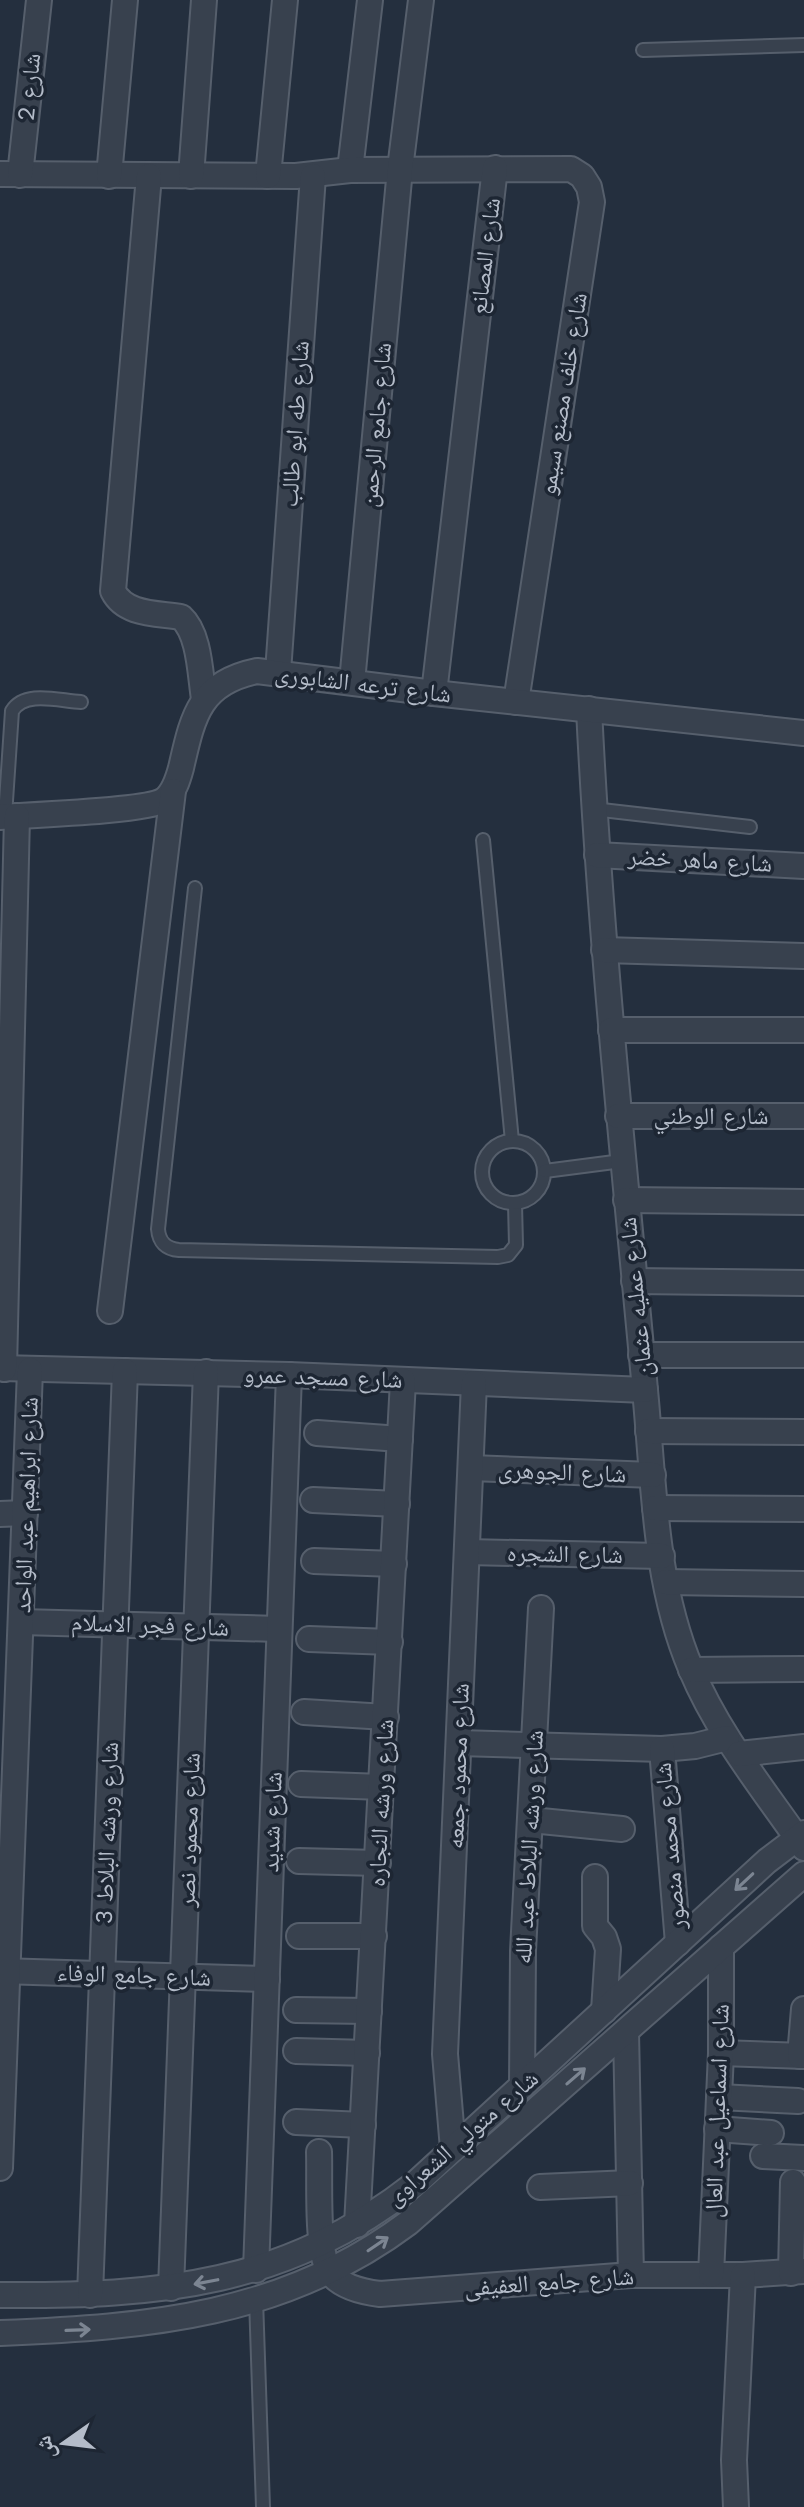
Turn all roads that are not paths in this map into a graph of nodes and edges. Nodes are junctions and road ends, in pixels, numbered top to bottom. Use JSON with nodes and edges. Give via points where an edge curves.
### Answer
{"nodes":[{"id":1,"x":39,"y":0,"type":"edge"},
{"id":2,"x":125,"y":0,"type":"edge"},
{"id":3,"x":204,"y":0,"type":"edge"},
{"id":4,"x":285,"y":0,"type":"edge"},
{"id":5,"x":370,"y":0,"type":"edge"},
{"id":6,"x":421,"y":0,"type":"edge"},
{"id":7,"x":804,"y":45,"type":"edge"},
{"id":8,"x":643,"y":50,"type":"dead end"},
{"id":9,"x":495,"y":168,"type":"junction"},
{"id":10,"x":400,"y":169,"type":"junction"},
{"id":11,"x":350,"y":170,"type":"junction"},
{"id":12,"x":10,"y":174,"type":"edge"},
{"id":13,"x":109,"y":176,"type":"junction"},
{"id":14,"x":149,"y":176,"type":"junction"},
{"id":15,"x":191,"y":176,"type":"junction"},
{"id":16,"x":268,"y":176,"type":"junction"},
{"id":17,"x":313,"y":176,"type":"junction"},
{"id":18,"x":278,"y":672,"type":"junction"},
{"id":19,"x":352,"y":682,"type":"junction"},
{"id":20,"x":434,"y":693,"type":"junction"},
{"id":21,"x":204,"y":699,"type":"junction"},
{"id":22,"x":81,"y":702,"type":"dead end"},
{"id":23,"x":516,"y":702,"type":"junction"},
{"id":24,"x":589,"y":709,"type":"junction"},
{"id":25,"x":804,"y":733,"type":"edge"},
{"id":26,"x":173,"y":791,"type":"junction"},
{"id":27,"x":593,"y":809,"type":"junction"},
{"id":28,"x":7,"y":816,"type":"edge"},
{"id":29,"x":750,"y":827,"type":"dead end"},
{"id":30,"x":483,"y":840,"type":"dead end"},
{"id":31,"x":597,"y":855,"type":"junction"},
{"id":32,"x":804,"y":866,"type":"edge"},
{"id":33,"x":195,"y":888,"type":"dead end"},
{"id":34,"x":604,"y":950,"type":"junction"},
{"id":35,"x":804,"y":956,"type":"edge"},
{"id":36,"x":611,"y":1030,"type":"junction"},
{"id":37,"x":804,"y":1030,"type":"edge"},
{"id":38,"x":6,"y":1034,"type":"edge"},
{"id":39,"x":5,"y":1114,"type":"edge"},
{"id":40,"x":618,"y":1116,"type":"junction"},
{"id":41,"x":804,"y":1116,"type":"edge"},
{"id":42,"x":512,"y":1141,"type":"junction"},
{"id":43,"x":622,"y":1161,"type":"junction"},
{"id":44,"x":545,"y":1171,"type":"junction"},
{"id":45,"x":4,"y":1197,"type":"edge"},
{"id":46,"x":626,"y":1200,"type":"junction"},
{"id":47,"x":804,"y":1202,"type":"edge"},
{"id":48,"x":515,"y":1204,"type":"junction"},
{"id":49,"x":3,"y":1279,"type":"edge"},
{"id":50,"x":634,"y":1281,"type":"junction"},
{"id":51,"x":804,"y":1283,"type":"edge"},
{"id":52,"x":110,"y":1311,"type":"dead end"},
{"id":53,"x":641,"y":1355,"type":"junction"},
{"id":54,"x":804,"y":1355,"type":"edge"},
{"id":55,"x":2,"y":1368,"type":"edge"},
{"id":56,"x":30,"y":1370,"type":"junction"},
{"id":57,"x":125,"y":1371,"type":"junction"},
{"id":58,"x":206,"y":1372,"type":"junction"},
{"id":59,"x":289,"y":1375,"type":"junction"},
{"id":60,"x":403,"y":1381,"type":"junction"},
{"id":61,"x":474,"y":1383,"type":"junction"},
{"id":62,"x":645,"y":1390,"type":"junction"},
{"id":63,"x":648,"y":1431,"type":"junction"},
{"id":64,"x":804,"y":1432,"type":"edge"},
{"id":65,"x":317,"y":1433,"type":"dead end"},
{"id":66,"x":400,"y":1439,"type":"junction"},
{"id":67,"x":471,"y":1468,"type":"junction"},
{"id":68,"x":653,"y":1475,"type":"junction"},
{"id":69,"x":313,"y":1500,"type":"dead end"},
{"id":70,"x":397,"y":1504,"type":"junction"},
{"id":71,"x":655,"y":1508,"type":"junction"},
{"id":72,"x":804,"y":1509,"type":"edge"},
{"id":73,"x":25,"y":1513,"type":"junction"},
{"id":74,"x":0,"y":1514,"type":"edge"},
{"id":75,"x":467,"y":1552,"type":"junction"},
{"id":76,"x":662,"y":1556,"type":"junction"},
{"id":77,"x":12,"y":1557,"type":"edge"},
{"id":78,"x":314,"y":1561,"type":"dead end"},
{"id":79,"x":394,"y":1564,"type":"junction"},
{"id":80,"x":666,"y":1582,"type":"junction"},
{"id":81,"x":804,"y":1584,"type":"edge"},
{"id":82,"x":541,"y":1608,"type":"dead end"},
{"id":83,"x":115,"y":1624,"type":"junction"},
{"id":84,"x":196,"y":1626,"type":"junction"},
{"id":85,"x":279,"y":1629,"type":"junction"},
{"id":86,"x":14,"y":1637,"type":"edge"},
{"id":87,"x":309,"y":1639,"type":"dead end"},
{"id":88,"x":390,"y":1642,"type":"junction"},
{"id":89,"x":804,"y":1669,"type":"edge"},
{"id":90,"x":691,"y":1670,"type":"junction"},
{"id":91,"x":304,"y":1712,"type":"dead end"},
{"id":92,"x":386,"y":1717,"type":"junction"},
{"id":93,"x":8,"y":1732,"type":"edge"},
{"id":94,"x":459,"y":1743,"type":"junction"},
{"id":95,"x":535,"y":1745,"type":"junction"},
{"id":96,"x":733,"y":1746,"type":"junction"},
{"id":97,"x":804,"y":1747,"type":"edge"},
{"id":98,"x":662,"y":1749,"type":"junction"},
{"id":99,"x":301,"y":1784,"type":"dead end"},
{"id":100,"x":382,"y":1787,"type":"junction"},
{"id":101,"x":7,"y":1799,"type":"edge"},
{"id":102,"x":531,"y":1820,"type":"junction"},
{"id":103,"x":622,"y":1829,"type":"dead end"},
{"id":104,"x":802,"y":1839,"type":"edge"},
{"id":105,"x":299,"y":1861,"type":"dead end"},
{"id":106,"x":378,"y":1863,"type":"junction"},
{"id":107,"x":804,"y":1874,"type":"edge"},
{"id":108,"x":595,"y":1877,"type":"dead end"},
{"id":109,"x":299,"y":1936,"type":"dead end"},
{"id":110,"x":374,"y":1936,"type":"junction"},
{"id":111,"x":678,"y":1943,"type":"junction"},
{"id":112,"x":721,"y":1947,"type":"junction"},
{"id":113,"x":4,"y":1971,"type":"edge"},
{"id":114,"x":102,"y":1974,"type":"junction"},
{"id":115,"x":183,"y":1976,"type":"junction"},
{"id":116,"x":267,"y":1979,"type":"junction"},
{"id":117,"x":804,"y":2009,"type":"edge"},
{"id":118,"x":296,"y":2010,"type":"dead end"},
{"id":119,"x":369,"y":2011,"type":"junction"},
{"id":120,"x":604,"y":2011,"type":"junction"},
{"id":121,"x":626,"y":2032,"type":"junction"},
{"id":122,"x":296,"y":2051,"type":"dead end"},
{"id":123,"x":367,"y":2053,"type":"junction"},
{"id":124,"x":721,"y":2053,"type":"junction"},
{"id":125,"x":802,"y":2056,"type":"edge"},
{"id":126,"x":522,"y":2086,"type":"junction"},
{"id":127,"x":719,"y":2097,"type":"junction"},
{"id":128,"x":798,"y":2101,"type":"dead end"},
{"id":129,"x":296,"y":2122,"type":"dead end"},
{"id":130,"x":363,"y":2125,"type":"junction"},
{"id":131,"x":717,"y":2129,"type":"junction"},
{"id":132,"x":771,"y":2133,"type":"dead end"},
{"id":133,"x":453,"y":2149,"type":"junction"},
{"id":134,"x":319,"y":2152,"type":"dead end"},
{"id":135,"x":763,"y":2156,"type":"dead end"},
{"id":136,"x":804,"y":2158,"type":"edge"},
{"id":137,"x":0,"y":2168,"type":"edge"},
{"id":138,"x":793,"y":2182,"type":"dead end"},
{"id":139,"x":630,"y":2183,"type":"junction"},
{"id":140,"x":540,"y":2187,"type":"dead end"},
{"id":141,"x":357,"y":2225,"type":"junction"},
{"id":142,"x":321,"y":2244,"type":"junction"},
{"id":143,"x":256,"y":2270,"type":"junction"},
{"id":144,"x":329,"y":2271,"type":"junction"},
{"id":145,"x":798,"y":2272,"type":"edge"},
{"id":146,"x":631,"y":2275,"type":"junction"},
{"id":147,"x":711,"y":2275,"type":"junction"},
{"id":148,"x":743,"y":2275,"type":"junction"},
{"id":149,"x":171,"y":2288,"type":"junction"},
{"id":150,"x":0,"y":2295,"type":"edge"},
{"id":151,"x":90,"y":2295,"type":"junction"},
{"id":152,"x":256,"y":2299,"type":"junction"},
{"id":153,"x":0,"y":2333,"type":"edge"},
{"id":154,"x":263,"y":2507,"type":"edge"},
{"id":155,"x":736,"y":2507,"type":"edge"}],
"edges":[{"from":1,"to":12,"type":"street","name":"شارع 2"},
{"from":2,"to":13,"type":"street"},
{"from":3,"to":15,"type":"street"},
{"from":4,"to":16,"type":"street"},
{"from":5,"to":11,"type":"street"},
{"from":6,"to":10,"type":"street","name":"شارع جامع الرحمن"},
{"from":7,"to":8,"type":"lane"},
{"from":9,"to":10,"type":"street","name":"شارع المصانع"},
{"from":9,"to":20,"type":"street","name":"شارع المصانع"},
{"from":9,"to":23,"type":"street","name":"شارع خلف مصنع سيمو","via":[[571,169],[589,187],[592,202]]},
{"from":10,"to":11,"type":"street","name":"شارع المصانع"},
{"from":10,"to":19,"type":"street","name":"شارع جامع الرحمن"},
{"from":11,"to":17,"type":"street","name":"شارع المصانع"},
{"from":12,"to":13,"type":"street","name":"شارع المصانع"},
{"from":13,"to":14,"type":"street","name":"شارع المصانع"},
{"from":14,"to":15,"type":"street","name":"شارع المصانع"},
{"from":14,"to":21,"type":"street","via":[[113,591],[127,608],[181,617],[187,623]]},
{"from":15,"to":16,"type":"street","name":"شارع المصانع"},
{"from":16,"to":17,"type":"street","name":"شارع المصانع"},
{"from":17,"to":18,"type":"street","name":"شارع طه ابو طالب"},
{"from":18,"to":19,"type":"street","name":"شارع ترعه الشابورى"},
{"from":18,"to":21,"type":"street","name":"شارع ترعه الشابورى","via":[[237,675]]},
{"from":19,"to":20,"type":"street","name":"شارع ترعه الشابورى"},
{"from":20,"to":23,"type":"street","name":"شارع ترعه الشابورى"},
{"from":21,"to":26,"type":"street","via":[[193,718]]},
{"from":22,"to":28,"type":"lane","via":[[29,699],[14,707]]},
{"from":23,"to":24,"type":"street","name":"شارع ترعه الشابورى"},
{"from":24,"to":25,"type":"street","name":"شارع ترعه الشابورى"},
{"from":24,"to":27,"type":"street","name":"شارع عمليه عثمان"},
{"from":26,"to":28,"type":"street","via":[[141,806]]},
{"from":26,"to":52,"type":"street"},
{"from":27,"to":29,"type":"lane"},
{"from":27,"to":31,"type":"street","name":"شارع عمليه عثمان"},
{"from":28,"to":38,"type":"street","name":"شارع ابراهيم عبد الواحد"},
{"from":30,"to":42,"type":"lane"},
{"from":31,"to":32,"type":"street","name":"شارع ماهر خضر"},
{"from":31,"to":34,"type":"street","name":"شارع عمليه عثمان"},
{"from":33,"to":48,"type":"lane","via":[[158,1229],[166,1247],[498,1257],[508,1255],[518,1239]]},
{"from":34,"to":35,"type":"street"},
{"from":34,"to":36,"type":"street","name":"شارع عمليه عثمان"},
{"from":36,"to":37,"type":"street"},
{"from":36,"to":40,"type":"street","name":"شارع عمليه عثمان"},
{"from":38,"to":39,"type":"street","name":"شارع ابراهيم عبد الواحد"},
{"from":39,"to":45,"type":"street","name":"شارع ابراهيم عبد الواحد"},
{"from":40,"to":41,"type":"street","name":"شارع الوطني"},
{"from":40,"to":43,"type":"street","name":"شارع عمليه عثمان"},
{"from":42,"to":44,"type":"lane","via":[[531,1146]]},
{"from":42,"to":48,"type":"lane","via":[[487,1155],[482,1174],[496,1199]]},
{"from":43,"to":44,"type":"lane"},
{"from":43,"to":46,"type":"street","name":"شارع عمليه عثمان"},
{"from":44,"to":48,"type":"lane","via":[[540,1190]]},
{"from":45,"to":49,"type":"street","name":"شارع ابراهيم عبد الواحد"},
{"from":46,"to":47,"type":"street"},
{"from":46,"to":50,"type":"street","name":"شارع عمليه عثمان"},
{"from":49,"to":55,"type":"street","name":"شارع ابراهيم عبد الواحد"},
{"from":50,"to":51,"type":"street"},
{"from":50,"to":53,"type":"street","name":"شارع عمليه عثمان"},
{"from":53,"to":54,"type":"street"},
{"from":53,"to":62,"type":"street","name":"شارع عمليه عثمان"},
{"from":55,"to":56,"type":"street","name":"شارع مسجد عمرو"},
{"from":56,"to":57,"type":"street","name":"شارع مسجد عمرو"},
{"from":56,"to":73,"type":"street","name":"شارع ابراهيم عبد الواحد"},
{"from":57,"to":58,"type":"street","name":"شارع مسجد عمرو"},
{"from":57,"to":83,"type":"street","name":"شارع ورشه البلاط 3"},
{"from":58,"to":59,"type":"street","name":"شارع مسجد عمرو"},
{"from":58,"to":84,"type":"street","name":"شارع محمود نصر"},
{"from":59,"to":60,"type":"street","name":"شارع مسجد عمرو"},
{"from":59,"to":85,"type":"street","name":"شارع شديد"},
{"from":60,"to":61,"type":"street","name":"شارع مسجد عمرو"},
{"from":60,"to":66,"type":"street","name":"شارع ورشه النجاره"},
{"from":61,"to":62,"type":"street","name":"شارع مسجد عمرو"},
{"from":61,"to":67,"type":"street","name":"شارع محمود جمعه"},
{"from":62,"to":63,"type":"street","name":"شارع عمليه عثمان"},
{"from":63,"to":64,"type":"street"},
{"from":63,"to":68,"type":"street","name":"شارع عمليه عثمان"},
{"from":65,"to":66,"type":"street"},
{"from":66,"to":70,"type":"street","name":"شارع ورشه النجاره"},
{"from":67,"to":68,"type":"street","name":"شارع الجوهرى"},
{"from":67,"to":75,"type":"street","name":"شارع محمود جمعه"},
{"from":68,"to":71,"type":"street","name":"شارع عمليه عثمان"},
{"from":69,"to":70,"type":"street"},
{"from":70,"to":79,"type":"street","name":"شارع ورشه النجاره"},
{"from":71,"to":72,"type":"street"},
{"from":71,"to":76,"type":"street","name":"شارع عمليه عثمان"},
{"from":73,"to":74,"type":"street"},
{"from":73,"to":77,"type":"street","name":"شارع ابراهيم عبد الواحد"},
{"from":75,"to":76,"type":"street","name":"شارع الشجره"},
{"from":75,"to":94,"type":"street","name":"شارع محمود جمعه"},
{"from":76,"to":80,"type":"street","name":"شارع عمليه عثمان"},
{"from":77,"to":86,"type":"street","name":"شارع ابراهيم عبد الواحد"},
{"from":78,"to":79,"type":"street"},
{"from":79,"to":88,"type":"street","name":"شارع ورشه النجاره"},
{"from":80,"to":81,"type":"street"},
{"from":80,"to":90,"type":"street","name":"شارع عمليه عثمان"},
{"from":82,"to":95,"type":"street","name":"شارع ورشه البلاط عبد الله"},
{"from":83,"to":84,"type":"street","name":"شارع فجر الاسلام"},
{"from":83,"to":86,"type":"street","name":"شارع فجر الاسلام"},
{"from":83,"to":114,"type":"street","name":"شارع ورشه البلاط 3"},
{"from":84,"to":85,"type":"street","name":"شارع فجر الاسلام"},
{"from":84,"to":115,"type":"street","name":"شارع محمود نصر"},
{"from":85,"to":116,"type":"street","name":"شارع شديد"},
{"from":86,"to":93,"type":"street","name":"شارع ابراهيم عبد الواحد"},
{"from":87,"to":88,"type":"street"},
{"from":88,"to":92,"type":"street","name":"شارع ورشه النجاره"},
{"from":89,"to":90,"type":"street"},
{"from":90,"to":96,"type":"street","name":"شارع عمليه عثمان"},
{"from":91,"to":92,"type":"street"},
{"from":92,"to":100,"type":"street","name":"شارع ورشه النجاره"},
{"from":93,"to":101,"type":"street","name":"شارع ابراهيم عبد الواحد"},
{"from":94,"to":95,"type":"street"},
{"from":94,"to":133,"type":"street","name":"شارع محمود جمعه","via":[[445,2054]]},
{"from":95,"to":98,"type":"street"},
{"from":95,"to":102,"type":"street","name":"شارع ورشه البلاط عبد الله"},
{"from":96,"to":97,"type":"street"},
{"from":96,"to":98,"type":"street"},
{"from":96,"to":104,"type":"street","name":"شارع عمليه عثمان"},
{"from":98,"to":111,"type":"street","name":"شارع محمد منصور"},
{"from":99,"to":100,"type":"street"},
{"from":100,"to":106,"type":"street","name":"شارع ورشه النجاره"},
{"from":101,"to":113,"type":"street","name":"شارع ابراهيم عبد الواحد"},
{"from":102,"to":103,"type":"street"},
{"from":102,"to":126,"type":"street","name":"شارع ورشه البلاط عبد الله"},
{"from":104,"to":111,"type":"street","name":"شارع متولي الشعراوى","one_way":true,"via":[[767,1861]]},
{"from":105,"to":106,"type":"street"},
{"from":106,"to":110,"type":"street","name":"شارع ورشه النجاره"},
{"from":107,"to":112,"type":"street","name":"شارع متولي الشعراوى"},
{"from":108,"to":120,"type":"street","via":[[595,1926],[608,1949]]},
{"from":109,"to":110,"type":"street"},
{"from":110,"to":119,"type":"street","name":"شارع ورشه النجاره"},
{"from":111,"to":120,"type":"street","name":"شارع متولي الشعراوى"},
{"from":112,"to":121,"type":"street","name":"شارع متولي الشعراوى"},
{"from":112,"to":124,"type":"street","name":"شارع اسماعيل عبد العال"},
{"from":113,"to":114,"type":"street","name":"شارع جامع الوفاء"},
{"from":113,"to":137,"type":"street","name":"شارع ابراهيم عبد الواحد"},
{"from":114,"to":115,"type":"street","name":"شارع جامع الوفاء"},
{"from":114,"to":151,"type":"street","name":"شارع ورشه البلاط 3"},
{"from":115,"to":116,"type":"street","name":"شارع جامع الوفاء"},
{"from":115,"to":149,"type":"street","name":"شارع محمود نصر"},
{"from":116,"to":143,"type":"street","name":"شارع شديد"},
{"from":117,"to":125,"type":"street"},
{"from":118,"to":119,"type":"street"},
{"from":119,"to":123,"type":"street","name":"شارع ورشه النجاره"},
{"from":120,"to":126,"type":"street","name":"شارع متولي الشعراوى"},
{"from":121,"to":139,"type":"street"},
{"from":144,"to":121,"type":"street","name":"شارع متولي الشعراوى","one_way":true,"via":[[408,2223]]},
{"from":122,"to":123,"type":"street"},
{"from":123,"to":130,"type":"street","name":"شارع ورشه النجاره"},
{"from":124,"to":125,"type":"street"},
{"from":124,"to":127,"type":"street","name":"شارع اسماعيل عبد العال"},
{"from":126,"to":133,"type":"street","name":"شارع متولي الشعراوى"},
{"from":127,"to":128,"type":"street"},
{"from":127,"to":131,"type":"street","name":"شارع اسماعيل عبد العال"},
{"from":129,"to":130,"type":"street"},
{"from":130,"to":141,"type":"street","name":"شارع ورشه النجاره"},
{"from":131,"to":132,"type":"street"},
{"from":131,"to":147,"type":"street","name":"شارع اسماعيل عبد العال"},
{"from":133,"to":141,"type":"street","name":"شارع متولي الشعراوى"},
{"from":134,"to":142,"type":"street"},
{"from":135,"to":136,"type":"street"},
{"from":138,"to":145,"type":"street"},
{"from":139,"to":140,"type":"street"},
{"from":139,"to":146,"type":"street"},
{"from":141,"to":142,"type":"street","name":"شارع متولي الشعراوى"},
{"from":142,"to":143,"type":"street","name":"شارع متولي الشعراوى"},
{"from":142,"to":144,"type":"street"},
{"from":143,"to":149,"type":"street","name":"شارع متولي الشعراوى","one_way":true},
{"from":144,"to":146,"type":"street","name":"شارع جامع العفيفى","via":[[352,2288],[380,2294]]},
{"from":144,"to":152,"type":"street","name":"شارع متولي الشعراوى"},
{"from":145,"to":148,"type":"street","name":"شارع جامع العفيفى"},
{"from":146,"to":147,"type":"street","name":"شارع جامع العفيفى"},
{"from":147,"to":148,"type":"street","name":"شارع جامع العفيفى"},
{"from":148,"to":155,"type":"street"},
{"from":149,"to":151,"type":"street","name":"شارع متولي الشعراوى"},
{"from":150,"to":151,"type":"street","name":"شارع متولي الشعراوى"},
{"from":153,"to":152,"type":"street","name":"شارع متولي الشعراوى","one_way":true,"via":[[139,2325]]},
{"from":152,"to":154,"type":"lane"}]}
